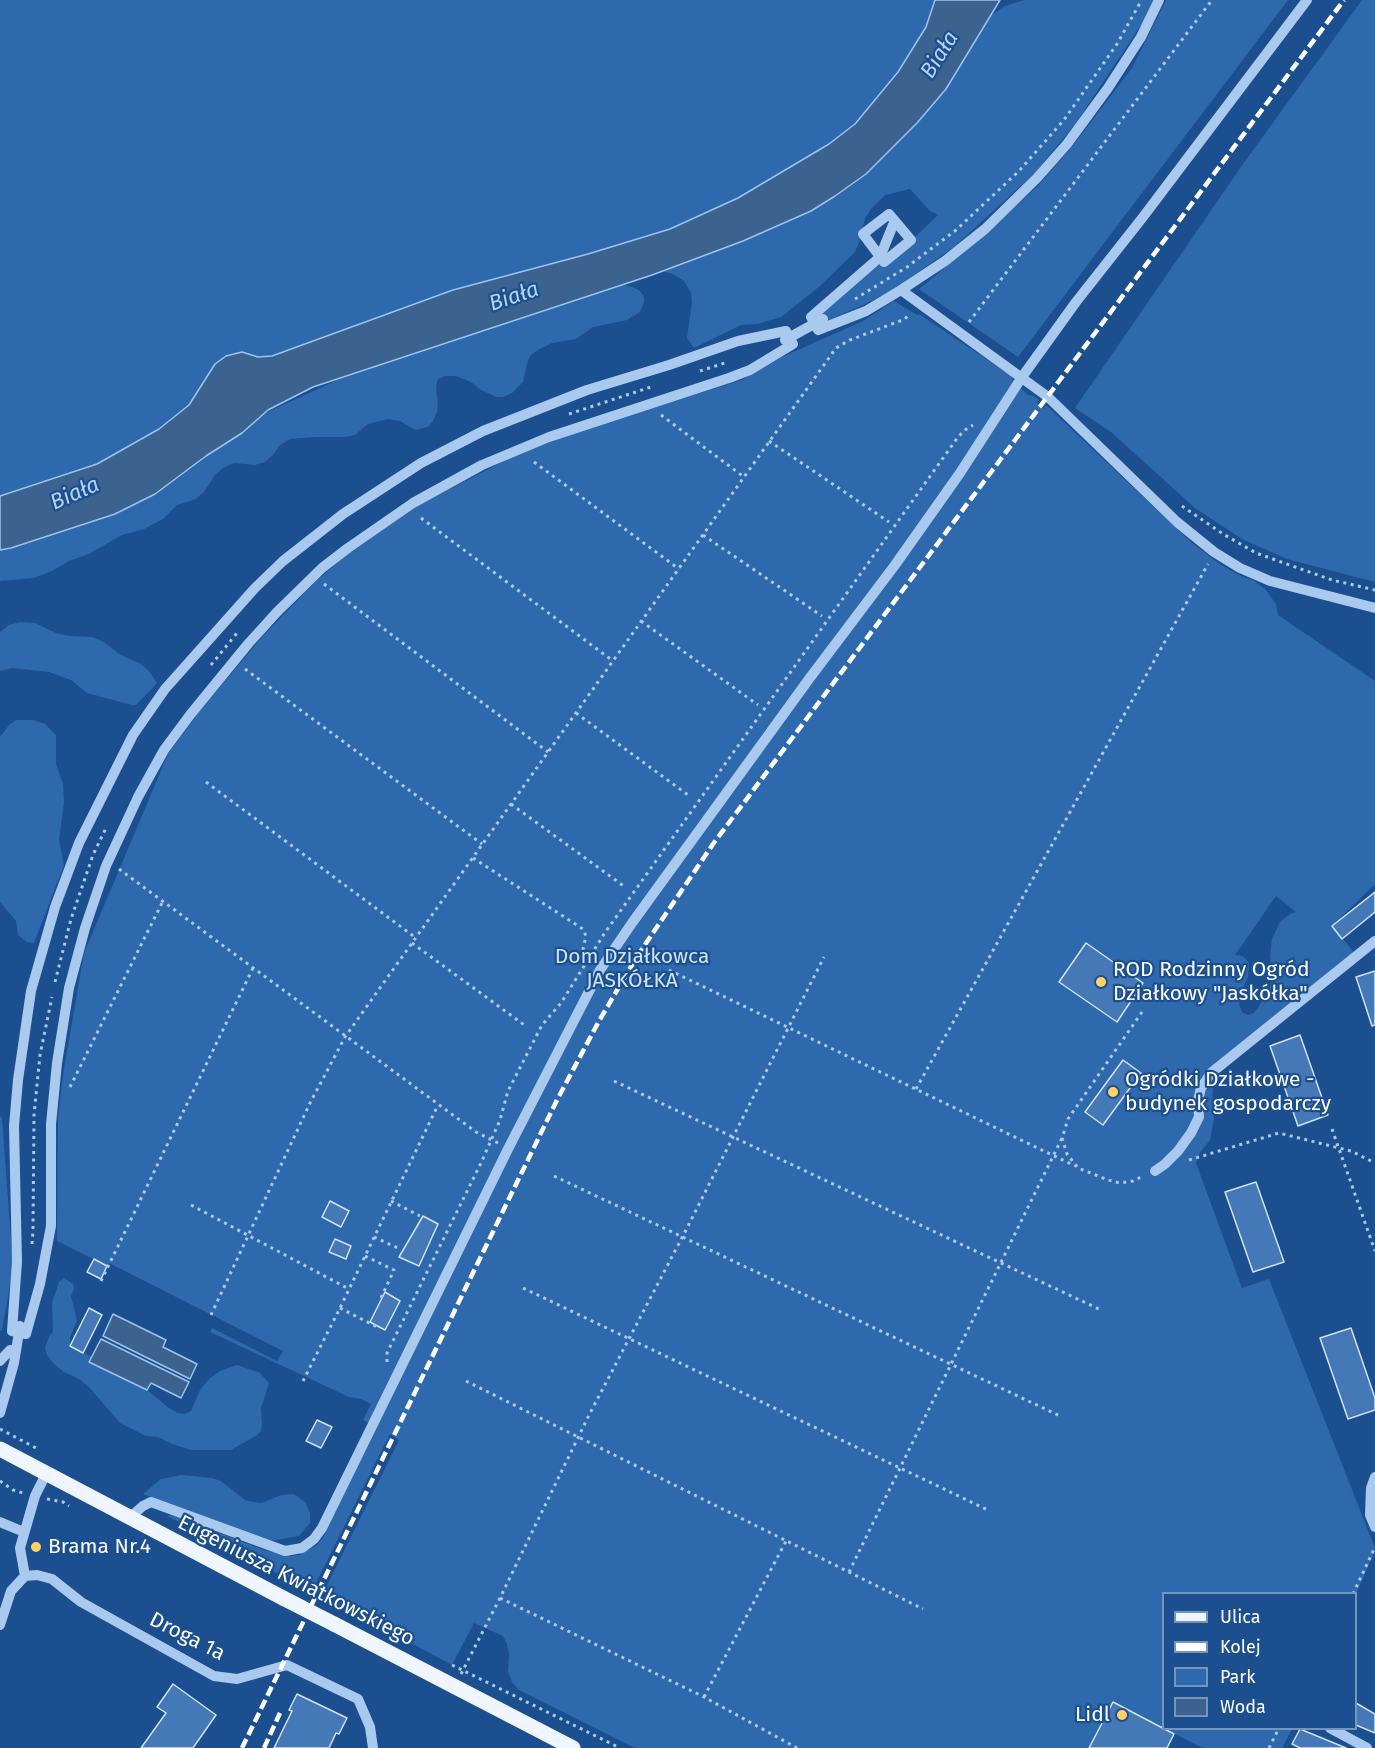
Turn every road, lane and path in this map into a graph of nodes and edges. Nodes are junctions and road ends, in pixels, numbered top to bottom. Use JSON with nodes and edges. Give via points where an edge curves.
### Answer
{"nodes":[{"id":1,"x":1142,"y":0,"type":"edge"},
{"id":2,"x":1160,"y":0,"type":"edge"},
{"id":3,"x":1212,"y":0,"type":"edge"},
{"id":4,"x":1306,"y":0,"type":"edge"},
{"id":5,"x":893,"y":225,"type":"dead end"},
{"id":6,"x":880,"y":257,"type":"junction"},
{"id":7,"x":901,"y":290,"type":"junction"},
{"id":8,"x":851,"y":302,"type":"dead end"},
{"id":9,"x":905,"y":319,"type":"dead end"},
{"id":10,"x":819,"y":321,"type":"junction"},
{"id":11,"x":960,"y":333,"type":"junction"},
{"id":12,"x":787,"y":339,"type":"junction"},
{"id":13,"x":737,"y":358,"type":"dead end"},
{"id":14,"x":694,"y":373,"type":"dead end"},
{"id":15,"x":1022,"y":377,"type":"junction"},
{"id":16,"x":660,"y":384,"type":"dead end"},
{"id":17,"x":657,"y":412,"type":"dead end"},
{"id":18,"x":569,"y":414,"type":"dead end"},
{"id":19,"x":769,"y":441,"type":"junction"},
{"id":20,"x":534,"y":462,"type":"dead end"},
{"id":21,"x":744,"y":477,"type":"junction"},
{"id":22,"x":1176,"y":502,"type":"dead end"},
{"id":23,"x":421,"y":518,"type":"dead end"},
{"id":24,"x":889,"y":522,"type":"dead end"},
{"id":25,"x":703,"y":535,"type":"junction"},
{"id":26,"x":1214,"y":552,"type":"junction"},
{"id":27,"x":679,"y":569,"type":"junction"},
{"id":28,"x":321,"y":582,"type":"dead end"},
{"id":29,"x":1375,"y":590,"type":"edge"},
{"id":30,"x":1375,"y":608,"type":"edge"},
{"id":31,"x":822,"y":616,"type":"dead end"},
{"id":32,"x":641,"y":621,"type":"junction"},
{"id":33,"x":240,"y":630,"type":"dead end"},
{"id":34,"x":613,"y":661,"type":"junction"},
{"id":35,"x":242,"y":666,"type":"dead end"},
{"id":36,"x":204,"y":673,"type":"dead end"},
{"id":37,"x":758,"y":705,"type":"dead end"},
{"id":38,"x":576,"y":713,"type":"junction"},
{"id":39,"x":548,"y":752,"type":"junction"},
{"id":40,"x":206,"y":782,"type":"dead end"},
{"id":41,"x":688,"y":795,"type":"dead end"},
{"id":42,"x":511,"y":804,"type":"junction"},
{"id":43,"x":108,"y":825,"type":"dead end"},
{"id":44,"x":482,"y":844,"type":"junction"},
{"id":45,"x":473,"y":858,"type":"junction"},
{"id":46,"x":113,"y":865,"type":"dead end"},
{"id":47,"x":625,"y":887,"type":"dead end"},
{"id":48,"x":163,"y":901,"type":"junction"},
{"id":49,"x":416,"y":938,"type":"junction"},
{"id":50,"x":1375,"y":941,"type":"edge"},
{"id":51,"x":412,"y":943,"type":"junction"},
{"id":52,"x":824,"y":957,"type":"dead end"},
{"id":53,"x":253,"y":968,"type":"junction"},
{"id":54,"x":600,"y":970,"type":"junction"},
{"id":55,"x":669,"y":970,"type":"dead end"},
{"id":56,"x":54,"y":985,"type":"dead end"},
{"id":57,"x":52,"y":997,"type":"dead end"},
{"id":58,"x":1142,"y":1012,"type":"dead end"},
{"id":59,"x":528,"y":1027,"type":"dead end"},
{"id":60,"x":789,"y":1028,"type":"junction"},
{"id":61,"x":345,"y":1036,"type":"junction"},
{"id":62,"x":614,"y":1081,"type":"dead end"},
{"id":63,"x":70,"y":1088,"type":"dead end"},
{"id":64,"x":916,"y":1089,"type":"junction"},
{"id":65,"x":438,"y":1105,"type":"junction"},
{"id":66,"x":1332,"y":1129,"type":"dead end"},
{"id":67,"x":733,"y":1137,"type":"junction"},
{"id":68,"x":1062,"y":1138,"type":"junction"},
{"id":69,"x":1339,"y":1148,"type":"junction"},
{"id":70,"x":508,"y":1149,"type":"junction"},
{"id":71,"x":1053,"y":1156,"type":"junction"},
{"id":72,"x":1184,"y":1162,"type":"dead end"},
{"id":73,"x":1375,"y":1163,"type":"edge"},
{"id":74,"x":1078,"y":1168,"type":"junction"},
{"id":75,"x":1155,"y":1171,"type":"joint"},
{"id":76,"x":554,"y":1176,"type":"dead end"},
{"id":77,"x":391,"y":1201,"type":"junction"},
{"id":78,"x":191,"y":1205,"type":"dead end"},
{"id":79,"x":420,"y":1216,"type":"dead end"},
{"id":80,"x":249,"y":1235,"type":"junction"},
{"id":81,"x":374,"y":1237,"type":"junction"},
{"id":82,"x":682,"y":1237,"type":"junction"},
{"id":83,"x":400,"y":1249,"type":"dead end"},
{"id":84,"x":1375,"y":1251,"type":"edge"},
{"id":85,"x":31,"y":1252,"type":"dead end"},
{"id":86,"x":365,"y":1256,"type":"junction"},
{"id":87,"x":1000,"y":1263,"type":"junction"},
{"id":88,"x":101,"y":1281,"type":"dead end"},
{"id":89,"x":349,"y":1288,"type":"junction"},
{"id":90,"x":523,"y":1288,"type":"dead end"},
{"id":91,"x":380,"y":1300,"type":"dead end"},
{"id":92,"x":340,"y":1308,"type":"junction"},
{"id":93,"x":1101,"y":1310,"type":"dead end"},
{"id":94,"x":211,"y":1315,"type":"dead end"},
{"id":95,"x":379,"y":1328,"type":"dead end"},
{"id":96,"x":20,"y":1329,"type":"junction"},
{"id":97,"x":629,"y":1338,"type":"junction"},
{"id":98,"x":15,"y":1351,"type":"junction"},
{"id":99,"x":0,"y":1361,"type":"edge"},
{"id":100,"x":951,"y":1365,"type":"junction"},
{"id":101,"x":303,"y":1381,"type":"dead end"},
{"id":102,"x":466,"y":1381,"type":"dead end"},
{"id":103,"x":0,"y":1413,"type":"edge"},
{"id":104,"x":1060,"y":1416,"type":"dead end"},
{"id":105,"x":578,"y":1437,"type":"junction"},
{"id":106,"x":0,"y":1449,"type":"edge"},
{"id":107,"x":900,"y":1468,"type":"junction"},
{"id":108,"x":46,"y":1474,"type":"junction"},
{"id":109,"x":1375,"y":1477,"type":"edge"},
{"id":110,"x":990,"y":1511,"type":"dead end"},
{"id":111,"x":129,"y":1518,"type":"junction"},
{"id":112,"x":0,"y":1522,"type":"edge"},
{"id":113,"x":1375,"y":1527,"type":"edge"},
{"id":114,"x":24,"y":1532,"type":"junction"},
{"id":115,"x":786,"y":1541,"type":"junction"},
{"id":116,"x":1375,"y":1547,"type":"edge"},
{"id":117,"x":849,"y":1572,"type":"junction"},
{"id":118,"x":26,"y":1576,"type":"junction"},
{"id":119,"x":1353,"y":1592,"type":"edge"},
{"id":120,"x":500,"y":1598,"type":"junction"},
{"id":121,"x":923,"y":1609,"type":"dead end"},
{"id":122,"x":0,"y":1625,"type":"edge"},
{"id":123,"x":455,"y":1666,"type":"dead end"},
{"id":124,"x":462,"y":1670,"type":"junction"},
{"id":125,"x":454,"y":1686,"type":"junction"},
{"id":126,"x":704,"y":1697,"type":"junction"},
{"id":127,"x":1279,"y":1730,"type":"edge"},
{"id":128,"x":1334,"y":1730,"type":"edge"},
{"id":129,"x":374,"y":1748,"type":"edge"},
{"id":130,"x":573,"y":1748,"type":"edge"},
{"id":131,"x":620,"y":1748,"type":"edge"},
{"id":132,"x":797,"y":1748,"type":"edge"},
{"id":133,"x":1269,"y":1748,"type":"edge"},
{"id":134,"x":1367,"y":1748,"type":"edge"}],
"edges":[{"from":1,"to":8,"type":"path","via":[[1117,44],[1064,120],[1019,171],[956,230]]},
{"from":2,"to":7,"type":"street","via":[[1141,37],[1067,144],[985,229]]},
{"from":3,"to":11,"type":"path"},
{"from":4,"to":15,"type":"street"},
{"from":5,"to":6,"type":"street"},
{"from":6,"to":6,"type":"street","via":[[884,261],[911,240],[889,214],[863,234]]},
{"from":6,"to":10,"type":"street","via":[[811,317]]},
{"from":7,"to":10,"type":"street","via":[[866,311],[818,330]]},
{"from":7,"to":11,"type":"street"},
{"from":9,"to":19,"type":"path","via":[[836,348]]},
{"from":10,"to":12,"type":"street"},
{"from":11,"to":15,"type":"street"},
{"from":12,"to":96,"type":"street","via":[[793,344],[750,370],[549,437],[482,465],[413,503],[322,568],[248,644],[190,714],[164,750],[133,807],[106,866],[80,948],[57,1063],[51,1124],[51,1226],[26,1334]]},
{"from":12,"to":96,"type":"street","via":[[786,331],[738,341],[587,390],[483,431],[421,463],[343,514],[283,561],[165,689],[133,735],[79,843],[54,908],[31,991],[14,1126],[17,1262],[12,1331]]},
{"from":13,"to":14,"type":"path"},
{"from":15,"to":26,"type":"street"},
{"from":15,"to":54,"type":"street","via":[[895,565]]},
{"from":16,"to":18,"type":"path"},
{"from":17,"to":21,"type":"path"},
{"from":19,"to":21,"type":"path"},
{"from":19,"to":24,"type":"path"},
{"from":20,"to":27,"type":"path"},
{"from":21,"to":25,"type":"path"},
{"from":22,"to":29,"type":"path","via":[[1256,553],[1332,580]]},
{"from":23,"to":34,"type":"path"},
{"from":25,"to":27,"type":"path"},
{"from":25,"to":31,"type":"path"},
{"from":26,"to":30,"type":"street","via":[[1270,581]]},
{"from":26,"to":64,"type":"path"},
{"from":27,"to":32,"type":"path"},
{"from":28,"to":39,"type":"path"},
{"from":32,"to":34,"type":"path"},
{"from":32,"to":37,"type":"path"},
{"from":33,"to":36,"type":"path"},
{"from":34,"to":38,"type":"path"},
{"from":35,"to":44,"type":"path"},
{"from":38,"to":39,"type":"path"},
{"from":38,"to":41,"type":"path"},
{"from":39,"to":42,"type":"path"},
{"from":40,"to":49,"type":"path"},
{"from":42,"to":44,"type":"path"},
{"from":42,"to":47,"type":"path"},
{"from":43,"to":56,"type":"path","via":[[70,919]]},
{"from":44,"to":45,"type":"path"},
{"from":45,"to":49,"type":"path"},
{"from":45,"to":54,"type":"path","via":[[583,929],[586,936],[582,954]]},
{"from":46,"to":48,"type":"path"},
{"from":48,"to":53,"type":"path"},
{"from":48,"to":63,"type":"path"},
{"from":49,"to":51,"type":"path"},
{"from":50,"to":75,"type":"street","via":[[1211,1073],[1201,1088],[1199,1117],[1191,1133]]},
{"from":51,"to":59,"type":"path"},
{"from":51,"to":61,"type":"path"},
{"from":52,"to":60,"type":"path"},
{"from":53,"to":61,"type":"path"},
{"from":53,"to":88,"type":"path"},
{"from":54,"to":70,"type":"street"},
{"from":55,"to":60,"type":"path"},
{"from":57,"to":85,"type":"path","via":[[40,1055],[34,1115]]},
{"from":58,"to":68,"type":"path","via":[[1068,1119]]},
{"from":60,"to":64,"type":"path"},
{"from":60,"to":67,"type":"path"},
{"from":61,"to":65,"type":"path"},
{"from":61,"to":80,"type":"path"},
{"from":62,"to":67,"type":"path"},
{"from":64,"to":71,"type":"path"},
{"from":65,"to":70,"type":"path"},
{"from":65,"to":77,"type":"path"},
{"from":66,"to":69,"type":"path"},
{"from":67,"to":82,"type":"path"},
{"from":67,"to":87,"type":"path"},
{"from":68,"to":71,"type":"path"},
{"from":68,"to":74,"type":"path","via":[[1067,1154]]},
{"from":69,"to":72,"type":"path","via":[[1279,1133]]},
{"from":69,"to":73,"type":"path"},
{"from":69,"to":84,"type":"path"},
{"from":70,"to":111,"type":"street","via":[[314,1539],[302,1548],[285,1551],[150,1502]]},
{"from":71,"to":74,"type":"path"},
{"from":71,"to":87,"type":"path"},
{"from":74,"to":75,"type":"path","via":[[1120,1183]]},
{"from":76,"to":82,"type":"path"},
{"from":77,"to":79,"type":"path"},
{"from":77,"to":81,"type":"path"},
{"from":78,"to":80,"type":"path"},
{"from":80,"to":89,"type":"path"},
{"from":80,"to":94,"type":"path"},
{"from":81,"to":83,"type":"path"},
{"from":81,"to":86,"type":"path"},
{"from":82,"to":97,"type":"path"},
{"from":82,"to":100,"type":"path"},
{"from":86,"to":89,"type":"path"},
{"from":86,"to":91,"type":"path","via":[[394,1270]]},
{"from":87,"to":93,"type":"path"},
{"from":87,"to":100,"type":"path"},
{"from":89,"to":92,"type":"path"},
{"from":90,"to":97,"type":"path"},
{"from":92,"to":95,"type":"path"},
{"from":92,"to":101,"type":"path"},
{"from":96,"to":98,"type":"street"},
{"from":97,"to":105,"type":"path"},
{"from":97,"to":107,"type":"path"},
{"from":98,"to":99,"type":"street","via":[[10,1350]]},
{"from":98,"to":103,"type":"street"},
{"from":100,"to":104,"type":"path"},
{"from":100,"to":107,"type":"path"},
{"from":102,"to":105,"type":"path"},
{"from":105,"to":115,"type":"path"},
{"from":105,"to":120,"type":"path"},
{"from":106,"to":108,"type":"main road","name":"Eugeniusza Kwiatkowskiego"},
{"from":107,"to":110,"type":"path"},
{"from":107,"to":117,"type":"path"},
{"from":108,"to":111,"type":"main road","name":"Eugeniusza Kwiatkowskiego"},
{"from":108,"to":114,"type":"street","via":[[34,1496]]},
{"from":109,"to":113,"type":"street","via":[[1370,1515]]},
{"from":111,"to":125,"type":"main road","name":"Eugeniusza Kwiatkowskiego","bridge":true},
{"from":112,"to":114,"type":"street"},
{"from":114,"to":118,"type":"street","via":[[20,1548]]},
{"from":115,"to":117,"type":"path"},
{"from":115,"to":126,"type":"path"},
{"from":116,"to":119,"type":"path"},
{"from":117,"to":121,"type":"path"},
{"from":118,"to":122,"type":"street","via":[[11,1591]]},
{"from":118,"to":129,"type":"street","name":"Droga 1a","via":[[52,1579],[81,1602],[214,1676],[237,1679],[287,1665],[358,1699]]},
{"from":120,"to":124,"type":"path"},
{"from":120,"to":126,"type":"path"},
{"from":123,"to":124,"type":"path"},
{"from":124,"to":125,"type":"path"},
{"from":124,"to":131,"type":"path"},
{"from":125,"to":130,"type":"main road","name":"Eugeniusza Kwiatkowskiego"},
{"from":126,"to":132,"type":"path"},
{"from":127,"to":133,"type":"path"},
{"from":128,"to":134,"type":"street"}]}
